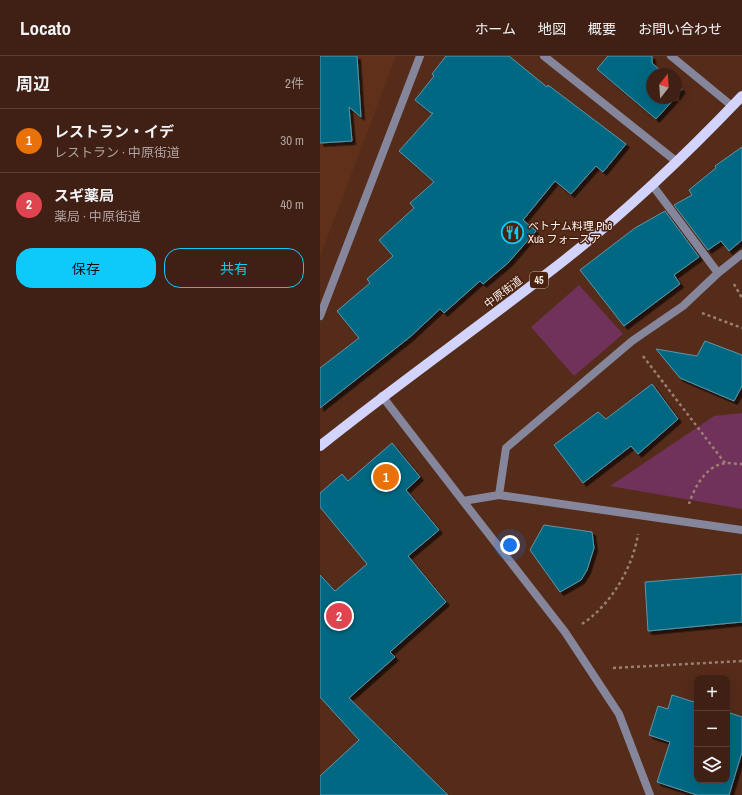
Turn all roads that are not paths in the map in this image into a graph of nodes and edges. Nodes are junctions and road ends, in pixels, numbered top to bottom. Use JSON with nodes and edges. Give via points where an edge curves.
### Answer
{"nodes":[{"id":1,"x":420,"y":56,"type":"edge"},
{"id":2,"x":544,"y":56,"type":"edge"},
{"id":3,"x":670,"y":56,"type":"edge"},
{"id":4,"x":742,"y":96,"type":"edge"},
{"id":5,"x":732,"y":106,"type":"junction"},
{"id":6,"x":677,"y":162,"type":"junction"},
{"id":7,"x":653,"y":186,"type":"junction"},
{"id":8,"x":742,"y":254,"type":"edge"},
{"id":9,"x":718,"y":273,"type":"junction"},
{"id":10,"x":320,"y":316,"type":"edge"},
{"id":11,"x":382,"y":396,"type":"junction"},
{"id":12,"x":320,"y":446,"type":"edge"},
{"id":13,"x":499,"y":495,"type":"junction"},
{"id":14,"x":463,"y":501,"type":"junction"},
{"id":15,"x":742,"y":530,"type":"edge"},
{"id":16,"x":650,"y":795,"type":"edge"}],
"edges":[{"from":1,"to":10,"type":"street"},
{"from":2,"to":6,"type":"street"},
{"from":3,"to":5,"type":"street"},
{"from":4,"to":5,"type":"main road","name":"中原街道","number":"45"},
{"from":5,"to":6,"type":"main road","name":"中原街道","number":"45"},
{"from":6,"to":7,"type":"main road","name":"中原街道","number":"45"},
{"from":7,"to":9,"type":"street"},
{"from":7,"to":11,"type":"main road","name":"中原街道","number":"45","via":[[554,269]]},
{"from":8,"to":9,"type":"street"},
{"from":9,"to":13,"type":"street","via":[[683,306],[632,341],[506,448]]},
{"from":11,"to":12,"type":"main road","name":"中原街道","number":"45"},
{"from":11,"to":14,"type":"street"},
{"from":13,"to":14,"type":"street"},
{"from":13,"to":15,"type":"street"},
{"from":14,"to":16,"type":"street","via":[[566,632],[619,714]]}]}
